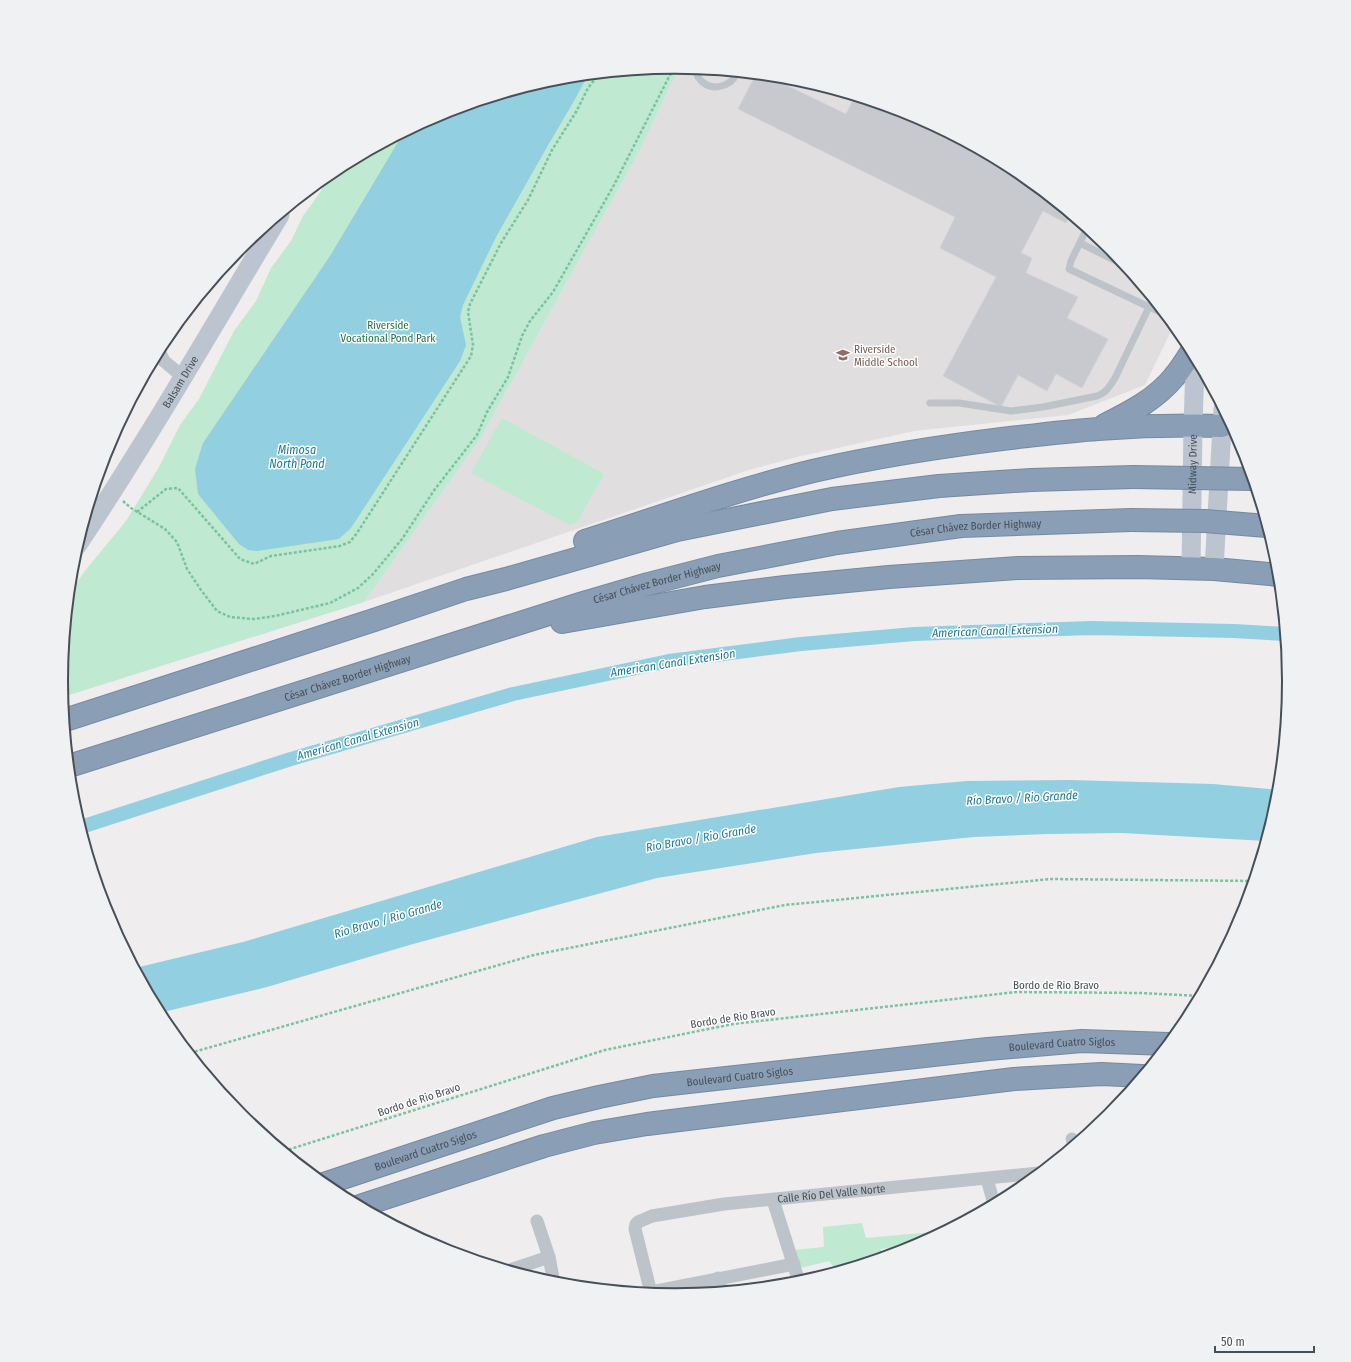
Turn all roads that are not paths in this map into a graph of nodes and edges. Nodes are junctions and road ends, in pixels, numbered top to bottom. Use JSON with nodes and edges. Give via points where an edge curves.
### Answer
{"nodes":[{"id":1,"x":698,"y":75,"type":"edge"},
{"id":2,"x":734,"y":77,"type":"edge"},
{"id":3,"x":274,"y":225,"type":"edge"},
{"id":4,"x":1085,"y":233,"type":"edge"},
{"id":5,"x":1080,"y":243,"type":"junction"},
{"id":6,"x":1113,"y":259,"type":"edge"},
{"id":7,"x":1149,"y":307,"type":"junction"},
{"id":8,"x":1156,"y":310,"type":"edge"},
{"id":9,"x":162,"y":356,"type":"edge"},
{"id":10,"x":1189,"y":356,"type":"edge"},
{"id":11,"x":1195,"y":366,"type":"edge"},
{"id":12,"x":183,"y":377,"type":"junction"},
{"id":13,"x":930,"y":403,"type":"dead end"},
{"id":14,"x":1224,"y":420,"type":"edge"},
{"id":15,"x":1226,"y":424,"type":"edge"},
{"id":16,"x":1193,"y":426,"type":"junction"},
{"id":17,"x":1098,"y":429,"type":"junction"},
{"id":18,"x":1248,"y":479,"type":"edge"},
{"id":19,"x":1262,"y":526,"type":"edge"},
{"id":20,"x":87,"y":531,"type":"edge"},
{"id":21,"x":1190,"y":569,"type":"junction"},
{"id":22,"x":1214,"y":569,"type":"junction"},
{"id":23,"x":1273,"y":574,"type":"edge"},
{"id":24,"x":466,"y":589,"type":"junction"},
{"id":25,"x":457,"y":643,"type":"junction"},
{"id":26,"x":69,"y":719,"type":"edge"},
{"id":27,"x":74,"y":764,"type":"edge"},
{"id":28,"x":1162,"y":1044,"type":"edge"},
{"id":29,"x":1137,"y":1076,"type":"edge"},
{"id":30,"x":1028,"y":1175,"type":"edge"},
{"id":31,"x":987,"y":1179,"type":"junction"},
{"id":32,"x":332,"y":1181,"type":"edge"},
{"id":33,"x":993,"y":1199,"type":"edge"},
{"id":34,"x":774,"y":1200,"type":"junction"},
{"id":35,"x":367,"y":1204,"type":"edge"},
{"id":36,"x":538,"y":1221,"type":"dead end"},
{"id":37,"x":549,"y":1257,"type":"junction"},
{"id":38,"x":794,"y":1264,"type":"junction"},
{"id":39,"x":517,"y":1268,"type":"edge"},
{"id":40,"x":553,"y":1276,"type":"edge"},
{"id":41,"x":797,"y":1276,"type":"edge"},
{"id":42,"x":720,"y":1285,"type":"edge"},
{"id":43,"x":650,"y":1287,"type":"edge"},
{"id":44,"x":699,"y":1287,"type":"edge"}],
"edges":[{"from":1,"to":2,"type":"lane","via":[[707,85],[717,87],[729,84]]},
{"from":3,"to":12,"type":"street","name":"Balsam Drive"},
{"from":4,"to":5,"type":"lane"},
{"from":5,"to":6,"type":"lane"},
{"from":5,"to":7,"type":"lane","via":[[1069,265],[1070,270]]},
{"from":7,"to":8,"type":"lane"},
{"from":7,"to":13,"type":"lane","via":[[1115,378],[1102,394],[1011,411],[959,402]]},
{"from":9,"to":12,"type":"street"},
{"from":10,"to":17,"type":"highway","via":[[1175,376],[1160,391],[1135,410]]},
{"from":11,"to":16,"type":"street","name":"Midway Drive"},
{"from":12,"to":20,"type":"street","name":"Balsam Drive"},
{"from":14,"to":16,"type":"highway"},
{"from":15,"to":22,"type":"street"},
{"from":16,"to":17,"type":"highway"},
{"from":16,"to":21,"type":"street","name":"Midway Drive"},
{"from":17,"to":24,"type":"highway","via":[[968,443],[868,459],[813,471],[686,507],[540,556]]},
{"from":18,"to":24,"type":"highway","bridge":true,"via":[[1133,477],[1031,480],[939,486],[832,499],[677,530]]},
{"from":19,"to":25,"type":"highway","name":"César Chávez Border Highway","bridge":true,"via":[[1206,521],[1131,520],[961,526],[837,543],[725,565],[648,584]]},
{"from":21,"to":22,"type":"highway"},
{"from":21,"to":25,"type":"highway","via":[[1018,568],[786,587],[697,598]]},
{"from":22,"to":23,"type":"highway"},
{"from":24,"to":26,"type":"highway"},
{"from":25,"to":27,"type":"highway","name":"César Chávez Border Highway"},
{"from":28,"to":32,"type":"highway","name":"Boulevard Cuatro Siglos","via":[[1082,1041],[653,1086],[553,1108]]},
{"from":29,"to":35,"type":"highway","via":[[1102,1074],[1014,1078],[647,1124],[594,1133],[544,1146]]},
{"from":30,"to":31,"type":"street","name":"Calle Río Del Valle Norte"},
{"from":31,"to":33,"type":"street"},
{"from":31,"to":34,"type":"street","name":"Calle Río Del Valle Norte"},
{"from":34,"to":38,"type":"street"},
{"from":34,"to":43,"type":"street","name":"Calle Río Del Valle Norte","via":[[724,1204],[652,1216],[638,1222],[636,1234]]},
{"from":36,"to":37,"type":"street"},
{"from":37,"to":39,"type":"street"},
{"from":37,"to":40,"type":"street"},
{"from":38,"to":41,"type":"street"},
{"from":38,"to":42,"type":"street"},
{"from":42,"to":44,"type":"street"}]}
